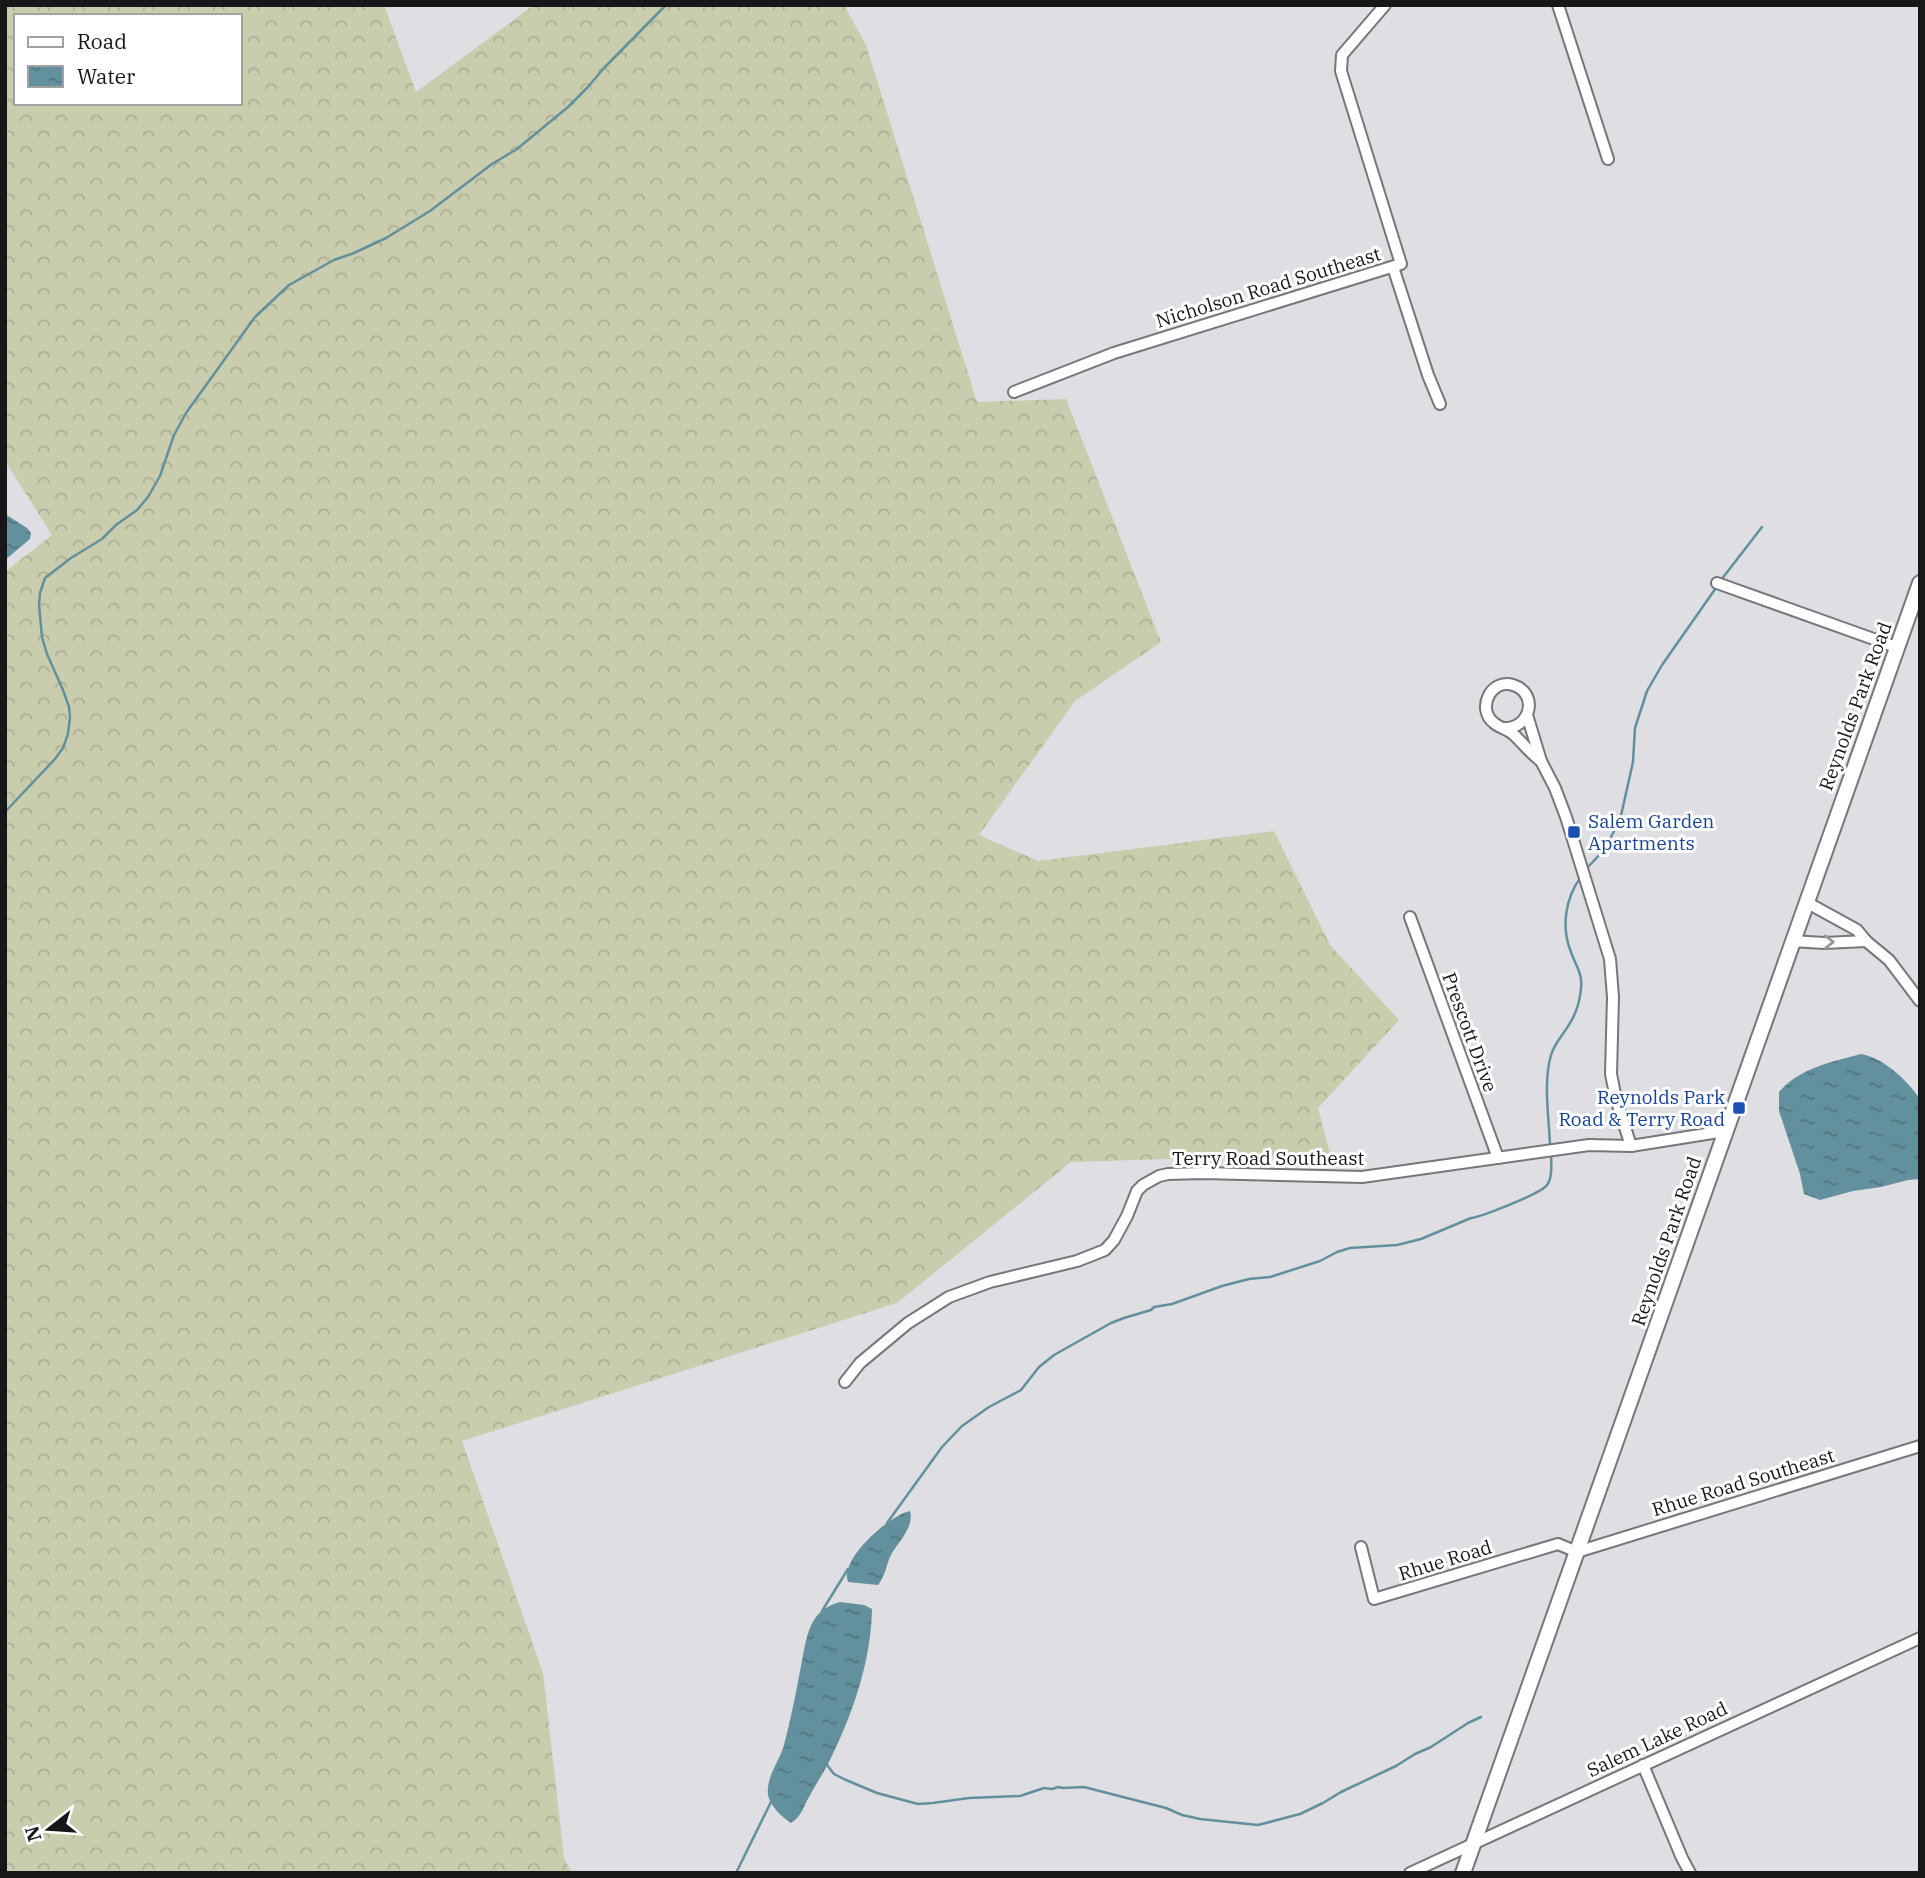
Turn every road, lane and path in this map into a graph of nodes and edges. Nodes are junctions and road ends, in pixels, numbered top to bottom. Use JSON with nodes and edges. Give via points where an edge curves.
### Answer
{"nodes":[{"id":1,"x":1385,"y":5,"type":"edge"},
{"id":2,"x":1558,"y":5,"type":"edge"},
{"id":3,"x":1608,"y":159,"type":"dead end"},
{"id":4,"x":1393,"y":267,"type":"junction"},
{"id":5,"x":1014,"y":392,"type":"dead end"},
{"id":6,"x":1440,"y":404,"type":"dead end"},
{"id":7,"x":1717,"y":583,"type":"dead end"},
{"id":8,"x":1920,"y":583,"type":"edge"},
{"id":9,"x":1896,"y":647,"type":"junction"},
{"id":10,"x":1527,"y":715,"type":"junction"},
{"id":11,"x":1504,"y":727,"type":"junction"},
{"id":12,"x":1541,"y":761,"type":"junction"},
{"id":13,"x":1806,"y":902,"type":"junction"},
{"id":14,"x":1410,"y":917,"type":"dead end"},
{"id":15,"x":1866,"y":941,"type":"junction"},
{"id":16,"x":1792,"y":942,"type":"junction"},
{"id":17,"x":1920,"y":1001,"type":"edge"},
{"id":18,"x":1725,"y":1131,"type":"junction"},
{"id":19,"x":1632,"y":1146,"type":"junction"},
{"id":20,"x":1498,"y":1158,"type":"junction"},
{"id":21,"x":845,"y":1382,"type":"dead end"},
{"id":22,"x":1920,"y":1446,"type":"edge"},
{"id":23,"x":1362,"y":1547,"type":"dead end"},
{"id":24,"x":1577,"y":1552,"type":"junction"},
{"id":25,"x":1920,"y":1638,"type":"edge"},
{"id":26,"x":1643,"y":1765,"type":"junction"},
{"id":27,"x":1474,"y":1843,"type":"junction"},
{"id":28,"x":1410,"y":1873,"type":"edge"},
{"id":29,"x":1463,"y":1873,"type":"edge"},
{"id":30,"x":1690,"y":1873,"type":"edge"}],
"edges":[{"from":1,"to":4,"type":"street","name":"Nicholson Road Southeast","via":[[1342,55],[1341,71],[1401,264]]},
{"from":2,"to":3,"type":"street"},
{"from":4,"to":5,"type":"street","name":"Nicholson Road Southeast","via":[[1114,353]]},
{"from":4,"to":6,"type":"street"},
{"from":7,"to":9,"type":"street"},
{"from":8,"to":9,"type":"main road","name":"Reynolds Park Road"},
{"from":9,"to":13,"type":"main road","name":"Reynolds Park Road"},
{"from":10,"to":11,"type":"street","via":[[1520,724]]},
{"from":10,"to":11,"type":"street","via":[[1528,699],[1521,689],[1509,684],[1497,687],[1489,694],[1486,709],[1493,723]]},
{"from":10,"to":12,"type":"street"},
{"from":11,"to":12,"type":"street"},
{"from":12,"to":19,"type":"street","via":[[1566,817],[1610,959],[1611,1074]]},
{"from":13,"to":15,"type":"street","via":[[1857,930]]},
{"from":13,"to":16,"type":"main road","name":"Reynolds Park Road"},
{"from":14,"to":20,"type":"street","name":"Prescott Drive"},
{"from":16,"to":15,"type":"street","one_way":true},
{"from":15,"to":17,"type":"street","via":[[1889,960]]},
{"from":16,"to":18,"type":"main road","name":"Reynolds Park Road"},
{"from":18,"to":19,"type":"street","name":"Terry Road Southeast"},
{"from":18,"to":24,"type":"main road","name":"Reynolds Park Road"},
{"from":19,"to":20,"type":"street","name":"Terry Road Southeast","via":[[1589,1145]]},
{"from":20,"to":21,"type":"street","name":"Terry Road Southeast","via":[[1362,1177],[1159,1176],[1137,1191],[1105,1250],[949,1297],[908,1323],[860,1363]]},
{"from":22,"to":24,"type":"street","name":"Rhue Road Southeast"},
{"from":23,"to":24,"type":"street","name":"Rhue Road","via":[[1374,1599],[1558,1544]]},
{"from":24,"to":27,"type":"main road","name":"Reynolds Park Road"},
{"from":25,"to":26,"type":"street","name":"Salem Lake Road"},
{"from":26,"to":27,"type":"street","name":"Salem Lake Road"},
{"from":26,"to":30,"type":"street"},
{"from":27,"to":28,"type":"street","name":"Salem Lake Road"},
{"from":27,"to":29,"type":"main road","name":"Reynolds Park Road"}]}
